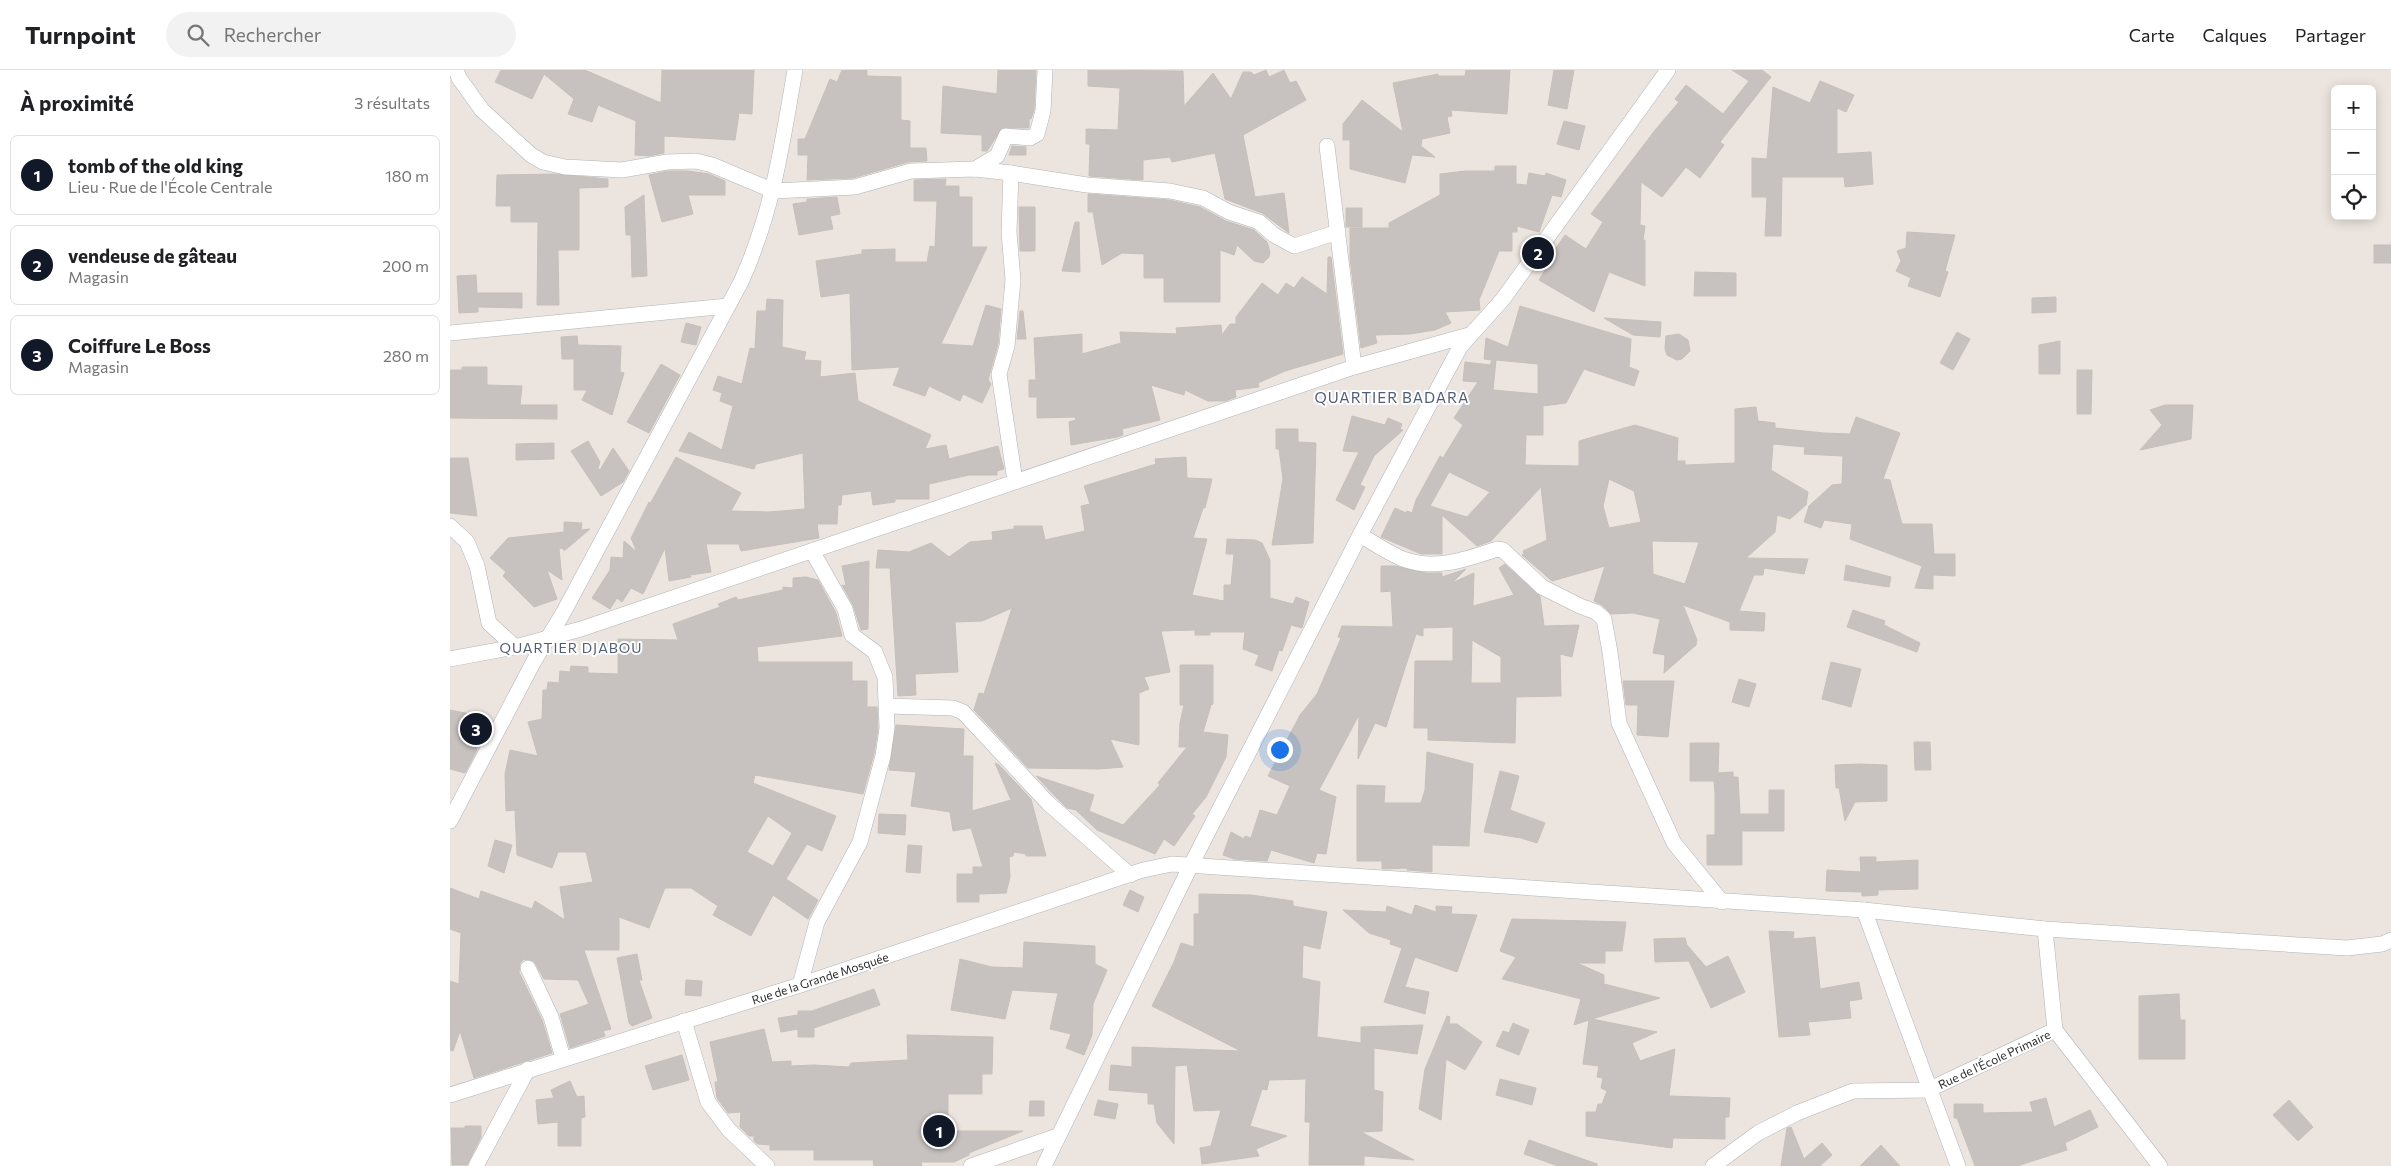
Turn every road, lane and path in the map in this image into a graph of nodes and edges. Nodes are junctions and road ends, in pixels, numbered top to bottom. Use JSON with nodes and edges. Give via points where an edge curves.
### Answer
{"nodes":[{"id":1,"x":456,"y":70,"type":"edge"},
{"id":2,"x":795,"y":70,"type":"edge"},
{"id":3,"x":1045,"y":70,"type":"edge"},
{"id":4,"x":1668,"y":70,"type":"edge"},
{"id":5,"x":1327,"y":146,"type":"dead end"},
{"id":6,"x":975,"y":169,"type":"junction"},
{"id":7,"x":1012,"y":173,"type":"junction"},
{"id":8,"x":774,"y":191,"type":"junction"},
{"id":9,"x":1338,"y":232,"type":"junction"},
{"id":10,"x":728,"y":306,"type":"junction"},
{"id":11,"x":450,"y":334,"type":"edge"},
{"id":12,"x":1469,"y":335,"type":"junction"},
{"id":13,"x":1354,"y":367,"type":"junction"},
{"id":14,"x":1014,"y":481,"type":"junction"},
{"id":15,"x":450,"y":526,"type":"edge"},
{"id":16,"x":1360,"y":535,"type":"junction"},
{"id":17,"x":812,"y":551,"type":"junction"},
{"id":18,"x":548,"y":639,"type":"junction"},
{"id":19,"x":515,"y":647,"type":"junction"},
{"id":20,"x":450,"y":659,"type":"edge"},
{"id":21,"x":887,"y":706,"type":"junction"},
{"id":22,"x":450,"y":822,"type":"edge"},
{"id":23,"x":1190,"y":865,"type":"junction"},
{"id":24,"x":1130,"y":875,"type":"junction"},
{"id":25,"x":1722,"y":902,"type":"junction"},
{"id":26,"x":1864,"y":910,"type":"junction"},
{"id":27,"x":2046,"y":929,"type":"junction"},
{"id":28,"x":2388,"y":944,"type":"edge"},
{"id":29,"x":528,"y":968,"type":"dead end"},
{"id":30,"x":800,"y":985,"type":"junction"},
{"id":31,"x":684,"y":1020,"type":"junction"},
{"id":32,"x":2055,"y":1030,"type":"junction"},
{"id":33,"x":563,"y":1058,"type":"junction"},
{"id":34,"x":528,"y":1069,"type":"junction"},
{"id":35,"x":1928,"y":1090,"type":"junction"},
{"id":36,"x":450,"y":1095,"type":"edge"},
{"id":37,"x":1057,"y":1136,"type":"junction"},
{"id":38,"x":476,"y":1166,"type":"edge"},
{"id":39,"x":767,"y":1166,"type":"edge"},
{"id":40,"x":970,"y":1166,"type":"edge"},
{"id":41,"x":1044,"y":1166,"type":"edge"},
{"id":42,"x":1713,"y":1166,"type":"edge"},
{"id":43,"x":1958,"y":1166,"type":"edge"},
{"id":44,"x":2160,"y":1166,"type":"edge"}],
"edges":[{"from":1,"to":8,"type":"street","via":[[482,110],[543,162],[588,170],[622,170],[667,162],[696,162],[712,165]]},
{"from":2,"to":8,"type":"street"},
{"from":3,"to":6,"type":"street","via":[[1043,111],[1037,134],[1030,138],[1006,136],[997,156]]},
{"from":4,"to":12,"type":"street","via":[[1503,299]]},
{"from":5,"to":9,"type":"street"},
{"from":6,"to":7,"type":"street"},
{"from":6,"to":8,"type":"street","via":[[912,171],[855,187]]},
{"from":7,"to":9,"type":"street","via":[[1087,185],[1170,191],[1203,198],[1259,222],[1294,246]]},
{"from":7,"to":14,"type":"street","via":[[1009,232],[1013,280],[1007,346],[999,374]]},
{"from":8,"to":10,"type":"street","via":[[755,251]]},
{"from":9,"to":13,"type":"street"},
{"from":10,"to":11,"type":"street"},
{"from":10,"to":18,"type":"street"},
{"from":12,"to":13,"type":"street"},
{"from":12,"to":16,"type":"street"},
{"from":13,"to":14,"type":"street"},
{"from":14,"to":17,"type":"street"},
{"from":15,"to":19,"type":"street","via":[[467,542],[477,566],[488,623]]},
{"from":16,"to":23,"type":"street"},
{"from":16,"to":25,"type":"street","via":[[1403,559],[1427,564],[1441,564],[1503,550],[1542,587],[1596,612],[1604,620],[1619,723],[1674,844]]},
{"from":17,"to":18,"type":"street"},
{"from":17,"to":21,"type":"street","via":[[844,609],[852,635],[875,652],[885,677]]},
{"from":18,"to":19,"type":"street"},
{"from":18,"to":22,"type":"street"},
{"from":19,"to":20,"type":"street"},
{"from":21,"to":24,"type":"street","via":[[953,708],[962,712],[1048,803]]},
{"from":21,"to":30,"type":"street","via":[[884,756],[860,842],[817,922]]},
{"from":23,"to":24,"type":"street","name":"Rue de la Grande Mosquée","via":[[1172,864]]},
{"from":23,"to":25,"type":"street","name":"Rue de la Grande Mosquée"},
{"from":23,"to":37,"type":"street"},
{"from":24,"to":30,"type":"street","name":"Rue de la Grande Mosquée"},
{"from":25,"to":26,"type":"street","name":"Rue de la Grande Mosquée"},
{"from":26,"to":27,"type":"street","name":"Rue de la Grande Mosquée"},
{"from":26,"to":35,"type":"street"},
{"from":27,"to":28,"type":"street","name":"Rue de la Grande Mosquée","via":[[2347,948]]},
{"from":27,"to":32,"type":"street"},
{"from":29,"to":33,"type":"street","via":[[550,1017]]},
{"from":30,"to":31,"type":"street","name":"Rue de la Grande Mosquée"},
{"from":31,"to":33,"type":"street","name":"Rue de la Grande Mosquée"},
{"from":31,"to":39,"type":"street","via":[[708,1102],[729,1130]]},
{"from":32,"to":35,"type":"street","name":"Rue de l'École Primaire"},
{"from":32,"to":44,"type":"street"},
{"from":33,"to":34,"type":"street","name":"Rue de la Grande Mosquée"},
{"from":34,"to":36,"type":"street","name":"Rue de la Grande Mosquée"},
{"from":34,"to":38,"type":"street"},
{"from":35,"to":42,"type":"street","name":"Rue de l'École Primaire","via":[[1853,1091],[1758,1132]]},
{"from":35,"to":43,"type":"street"},
{"from":37,"to":40,"type":"street"},
{"from":37,"to":41,"type":"street"}]}
